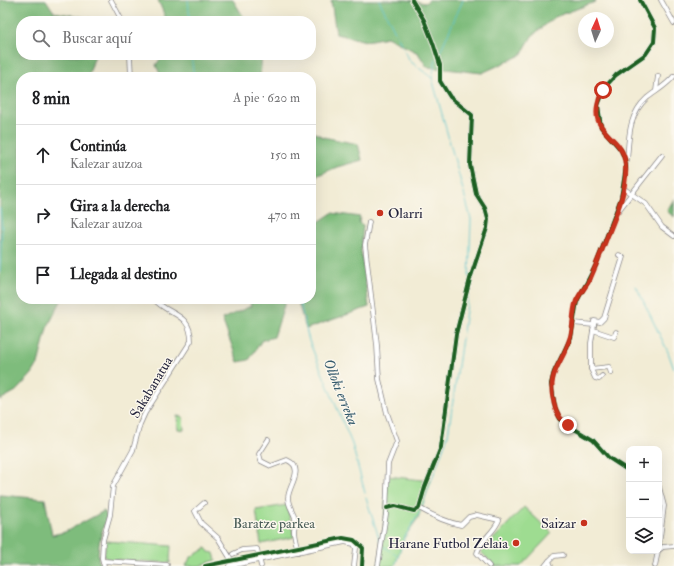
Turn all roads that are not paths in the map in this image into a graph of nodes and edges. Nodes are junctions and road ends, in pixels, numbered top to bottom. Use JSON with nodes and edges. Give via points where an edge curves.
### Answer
{"nodes":[{"id":1,"x":111,"y":0,"type":"edge"},
{"id":2,"x":412,"y":0,"type":"edge"},
{"id":3,"x":640,"y":0,"type":"edge"},
{"id":4,"x":661,"y":0,"type":"edge"},
{"id":5,"x":119,"y":16,"type":"edge"},
{"id":6,"x":674,"y":23,"type":"edge"},
{"id":7,"x":130,"y":60,"type":"edge"},
{"id":8,"x":131,"y":72,"type":"edge"},
{"id":9,"x":658,"y":76,"type":"dead end"},
{"id":10,"x":674,"y":76,"type":"edge"},
{"id":11,"x":656,"y":92,"type":"junction"},
{"id":12,"x":662,"y":155,"type":"dead end"},
{"id":13,"x":626,"y":167,"type":"junction"},
{"id":14,"x":623,"y":188,"type":"junction"},
{"id":15,"x":631,"y":193,"type":"junction"},
{"id":16,"x":617,"y":212,"type":"junction"},
{"id":17,"x":369,"y":222,"type":"dead end"},
{"id":18,"x":674,"y":236,"type":"edge"},
{"id":19,"x":619,"y":256,"type":"dead end"},
{"id":20,"x":158,"y":304,"type":"edge"},
{"id":21,"x":573,"y":322,"type":"junction"},
{"id":22,"x":594,"y":327,"type":"junction"},
{"id":23,"x":616,"y":332,"type":"dead end"},
{"id":24,"x":591,"y":369,"type":"junction"},
{"id":25,"x":611,"y":373,"type":"dead end"},
{"id":26,"x":602,"y":376,"type":"dead end"},
{"id":27,"x":268,"y":440,"type":"dead end"},
{"id":28,"x":626,"y":469,"type":"edge"},
{"id":29,"x":662,"y":498,"type":"edge"},
{"id":30,"x":204,"y":503,"type":"dead end"},
{"id":31,"x":387,"y":508,"type":"junction"},
{"id":32,"x":419,"y":508,"type":"junction"},
{"id":33,"x":662,"y":522,"type":"edge"},
{"id":34,"x":674,"y":546,"type":"edge"},
{"id":35,"x":662,"y":548,"type":"edge"},
{"id":36,"x":298,"y":552,"type":"junction"},
{"id":37,"x":233,"y":554,"type":"dead end"},
{"id":38,"x":657,"y":554,"type":"edge"},
{"id":39,"x":564,"y":555,"type":"dead end"},
{"id":40,"x":260,"y":560,"type":"junction"},
{"id":41,"x":549,"y":561,"type":"junction"},
{"id":42,"x":104,"y":564,"type":"edge"},
{"id":43,"x":143,"y":565,"type":"edge"},
{"id":44,"x":167,"y":565,"type":"edge"},
{"id":45,"x":235,"y":565,"type":"edge"},
{"id":46,"x":229,"y":566,"type":"edge"},
{"id":47,"x":261,"y":566,"type":"edge"},
{"id":48,"x":354,"y":566,"type":"edge"},
{"id":49,"x":378,"y":566,"type":"edge"},
{"id":50,"x":489,"y":566,"type":"edge"},
{"id":51,"x":544,"y":566,"type":"edge"},
{"id":52,"x":551,"y":566,"type":"edge"},
{"id":53,"x":655,"y":566,"type":"edge"}],
"edges":[{"from":1,"to":5,"type":"street"},
{"from":2,"to":32,"type":"street","via":[[424,20],[436,54],[440,82],[450,97],[472,115],[470,146],[473,184],[488,218],[453,350],[444,437]]},
{"from":3,"to":13,"type":"street","via":[[655,28],[654,42],[646,54],[616,75],[606,86],[601,94],[598,109],[600,127],[621,150]]},
{"from":4,"to":6,"type":"street"},
{"from":7,"to":8,"type":"street"},
{"from":9,"to":11,"type":"street"},
{"from":10,"to":11,"type":"street"},
{"from":11,"to":13,"type":"street","via":[[644,101],[632,120]]},
{"from":12,"to":15,"type":"street"},
{"from":13,"to":14,"type":"street"},
{"from":14,"to":15,"type":"street"},
{"from":14,"to":16,"type":"street"},
{"from":15,"to":16,"type":"street"},
{"from":15,"to":18,"type":"street","via":[[646,204],[662,227]]},
{"from":16,"to":21,"type":"street","via":[[596,266],[577,301]]},
{"from":17,"to":31,"type":"street","via":[[365,245],[377,345],[378,379],[397,441],[388,464]]},
{"from":19,"to":22,"type":"street","via":[[623,257],[623,262],[604,318],[600,322],[594,322]]},
{"from":20,"to":42,"type":"street","name":"Sakabanatua","via":[[184,320],[191,330],[191,341],[140,424],[133,450],[113,486],[102,549]]},
{"from":21,"to":22,"type":"street"},
{"from":21,"to":28,"type":"street","via":[[568,344],[552,379],[551,389],[555,407],[562,421],[593,440],[609,458]]},
{"from":22,"to":23,"type":"street","via":[[614,337]]},
{"from":22,"to":24,"type":"street"},
{"from":24,"to":25,"type":"street","via":[[609,367]]},
{"from":24,"to":26,"type":"street","via":[[594,378],[599,379]]},
{"from":27,"to":36,"type":"street","via":[[259,454],[261,461],[271,466],[287,460],[293,464],[295,470],[288,498],[296,522],[294,532]]},
{"from":29,"to":33,"type":"street"},
{"from":30,"to":45,"type":"street","via":[[195,511],[198,518],[218,538]]},
{"from":31,"to":32,"type":"street","via":[[396,506],[414,511]]},
{"from":31,"to":49,"type":"street"},
{"from":32,"to":50,"type":"street","via":[[439,520],[461,525],[469,517],[499,520],[477,552]]},
{"from":34,"to":35,"type":"street"},
{"from":36,"to":40,"type":"street"},
{"from":36,"to":48,"type":"street","via":[[350,542],[356,548]]},
{"from":37,"to":40,"type":"street","via":[[242,550],[257,549]]},
{"from":38,"to":53,"type":"street"},
{"from":39,"to":41,"type":"street","via":[[554,556]]},
{"from":40,"to":45,"type":"street"},
{"from":40,"to":47,"type":"street"},
{"from":41,"to":51,"type":"street"},
{"from":41,"to":52,"type":"street"},
{"from":42,"to":43,"type":"street"},
{"from":43,"to":44,"type":"street"},
{"from":45,"to":46,"type":"street"}]}
